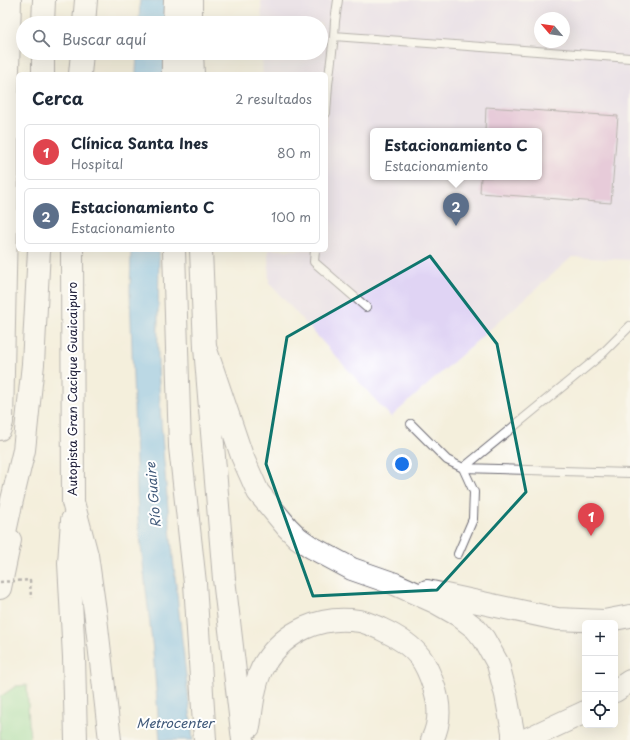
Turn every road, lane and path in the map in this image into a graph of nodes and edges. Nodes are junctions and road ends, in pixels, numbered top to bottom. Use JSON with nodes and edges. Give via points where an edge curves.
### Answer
{"nodes":[{"id":1,"x":10,"y":0,"type":"edge"},
{"id":2,"x":44,"y":0,"type":"edge"},
{"id":3,"x":86,"y":0,"type":"edge"},
{"id":4,"x":175,"y":0,"type":"edge"},
{"id":5,"x":191,"y":0,"type":"edge"},
{"id":6,"x":338,"y":0,"type":"edge"},
{"id":7,"x":43,"y":16,"type":"edge"},
{"id":8,"x":85,"y":16,"type":"edge"},
{"id":9,"x":174,"y":16,"type":"edge"},
{"id":10,"x":191,"y":16,"type":"edge"},
{"id":11,"x":334,"y":36,"type":"junction"},
{"id":12,"x":630,"y":58,"type":"edge"},
{"id":13,"x":43,"y":60,"type":"edge"},
{"id":14,"x":81,"y":60,"type":"edge"},
{"id":15,"x":172,"y":60,"type":"edge"},
{"id":16,"x":192,"y":60,"type":"edge"},
{"id":17,"x":43,"y":72,"type":"edge"},
{"id":18,"x":80,"y":72,"type":"edge"},
{"id":19,"x":173,"y":72,"type":"edge"},
{"id":20,"x":193,"y":72,"type":"edge"},
{"id":21,"x":328,"y":85,"type":"edge"},
{"id":22,"x":39,"y":252,"type":"edge"},
{"id":23,"x":72,"y":252,"type":"edge"},
{"id":24,"x":174,"y":252,"type":"edge"},
{"id":25,"x":201,"y":252,"type":"edge"},
{"id":26,"x":315,"y":252,"type":"edge"},
{"id":27,"x":366,"y":307,"type":"dead end"},
{"id":28,"x":630,"y":326,"type":"edge"},
{"id":29,"x":205,"y":347,"type":"junction"},
{"id":30,"x":411,"y":424,"type":"dead end"},
{"id":31,"x":0,"y":429,"type":"edge"},
{"id":32,"x":24,"y":450,"type":"junction"},
{"id":33,"x":463,"y":468,"type":"junction"},
{"id":34,"x":630,"y":473,"type":"edge"},
{"id":35,"x":73,"y":502,"type":"junction"},
{"id":36,"x":458,"y":554,"type":"dead end"},
{"id":37,"x":0,"y":555,"type":"edge"},
{"id":38,"x":0,"y":582,"type":"edge"},
{"id":39,"x":395,"y":584,"type":"junction"},
{"id":40,"x":0,"y":588,"type":"edge"},
{"id":41,"x":30,"y":598,"type":"dead end"},
{"id":42,"x":630,"y":616,"type":"edge"},
{"id":43,"x":630,"y":681,"type":"edge"},
{"id":44,"x":618,"y":689,"type":"edge"},
{"id":45,"x":582,"y":713,"type":"edge"},
{"id":46,"x":76,"y":740,"type":"edge"},
{"id":47,"x":110,"y":740,"type":"edge"},
{"id":48,"x":205,"y":740,"type":"edge"},
{"id":49,"x":243,"y":740,"type":"edge"},
{"id":50,"x":246,"y":740,"type":"edge"},
{"id":51,"x":432,"y":740,"type":"edge"},
{"id":52,"x":513,"y":740,"type":"edge"},
{"id":53,"x":525,"y":740,"type":"edge"}],
"edges":[{"from":1,"to":31,"type":"main road"},
{"from":2,"to":7,"type":"main road"},
{"from":3,"to":8,"type":"main road"},
{"from":4,"to":9,"type":"main road"},
{"from":5,"to":10,"type":"main road"},
{"from":6,"to":11,"type":"lane"},
{"from":11,"to":12,"type":"lane"},
{"from":11,"to":21,"type":"lane"},
{"from":13,"to":17,"type":"main road"},
{"from":14,"to":18,"type":"main road"},
{"from":15,"to":19,"type":"main road"},
{"from":16,"to":20,"type":"main road"},
{"from":22,"to":32,"type":"main road","via":[[33,364]]},
{"from":23,"to":35,"type":"main road","name":"Autopista Gran Cacique Guaicaipuro"},
{"from":24,"to":48,"type":"main road","via":[[180,447],[194,583]]},
{"from":25,"to":29,"type":"main road"},
{"from":26,"to":27,"type":"lane","via":[[314,262]]},
{"from":28,"to":33,"type":"lane","via":[[601,354]]},
{"from":29,"to":39,"type":"main road","via":[[242,456],[258,492],[298,538],[352,569]]},
{"from":29,"to":49,"type":"main road","via":[[224,579]]},
{"from":30,"to":33,"type":"lane","via":[[447,460]]},
{"from":32,"to":37,"type":"main road"},
{"from":32,"to":40,"type":"main road","via":[[14,522]]},
{"from":33,"to":34,"type":"lane"},
{"from":33,"to":36,"type":"lane","via":[[474,492],[473,520]]},
{"from":35,"to":46,"type":"main road","via":[[69,563]]},
{"from":35,"to":47,"type":"main road","name":"Autopista Gran Cacique Guaicaipuro","via":[[87,555]]},
{"from":38,"to":41,"type":"path","bridge":true,"via":[[30,580]]},
{"from":39,"to":42,"type":"main road","via":[[556,619],[604,622]]},
{"from":39,"to":52,"type":"main road","via":[[458,615],[484,639],[501,672]]},
{"from":43,"to":44,"type":"main road"},
{"from":45,"to":53,"type":"main road"},
{"from":50,"to":51,"type":"main road","via":[[254,692],[264,664],[279,645],[295,632],[316,623],[335,619],[360,621],[391,634],[407,644],[420,658],[430,675],[440,713]]}]}
